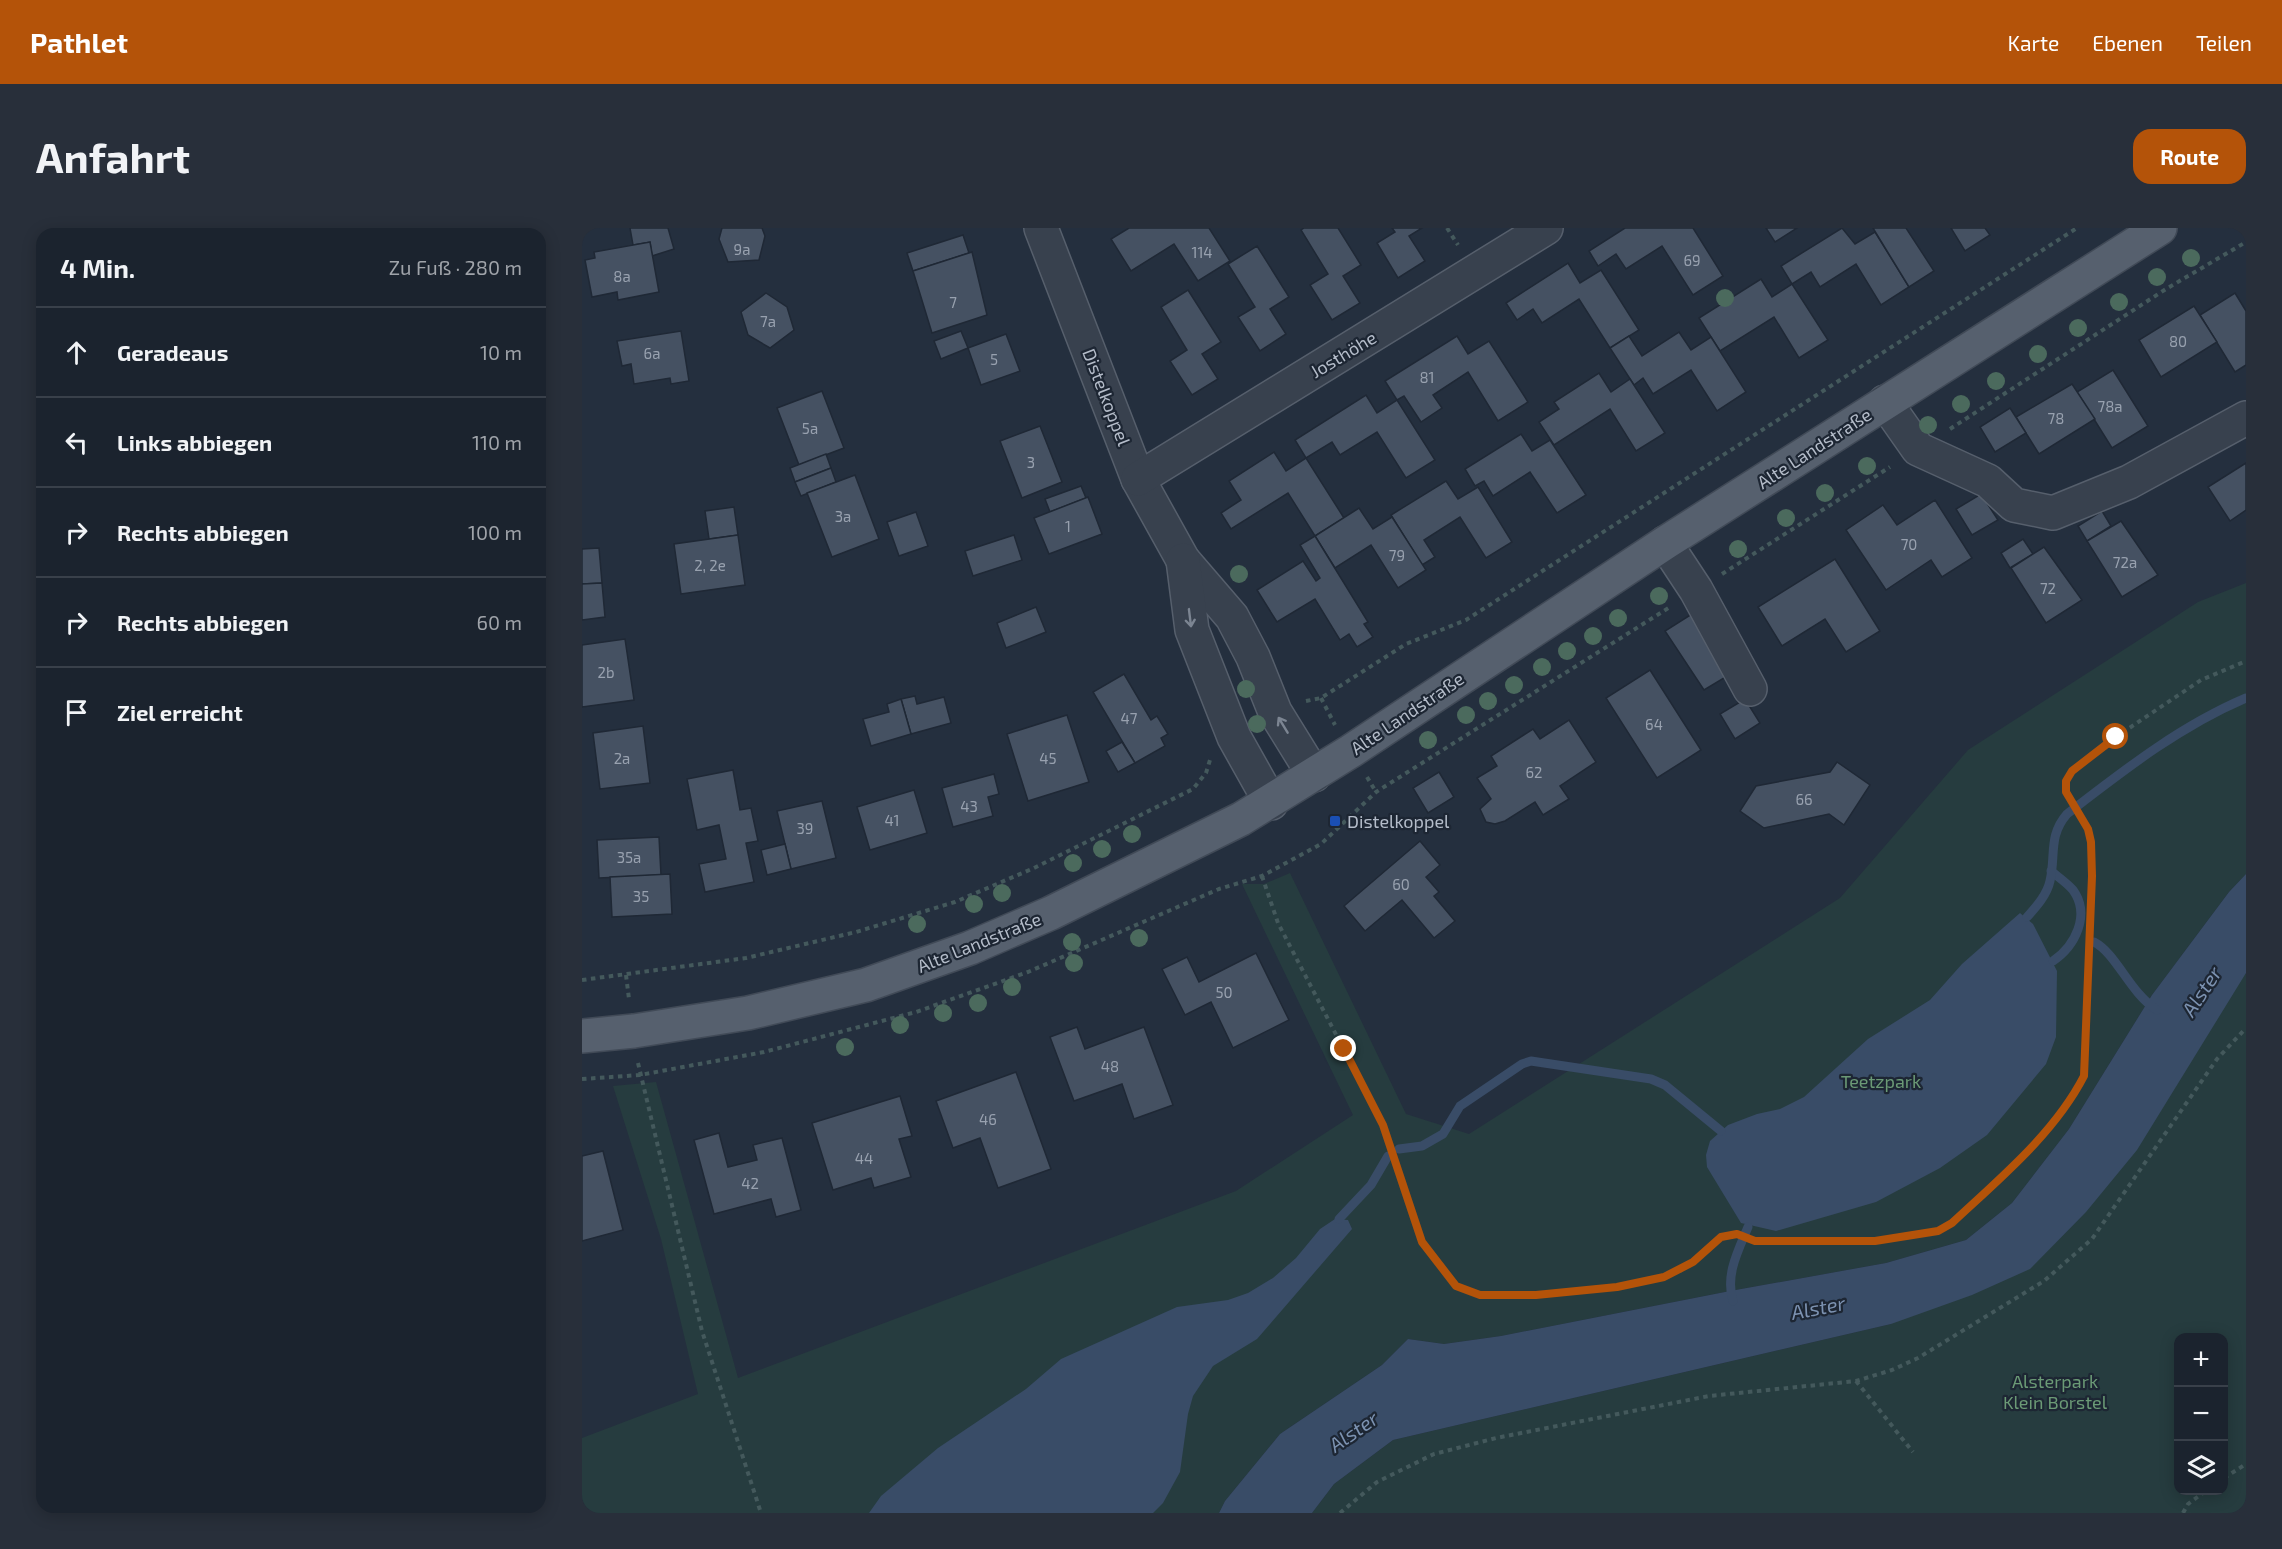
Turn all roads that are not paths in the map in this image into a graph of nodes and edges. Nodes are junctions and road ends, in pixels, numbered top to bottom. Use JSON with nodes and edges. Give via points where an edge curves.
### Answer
{"nodes":[{"id":1,"x":1041,"y":228,"type":"edge"},
{"id":2,"x":1546,"y":228,"type":"edge"},
{"id":3,"x":2160,"y":228,"type":"edge"},
{"id":4,"x":1885,"y":402,"type":"junction"},
{"id":5,"x":2246,"y":418,"type":"edge"},
{"id":6,"x":1138,"y":479,"type":"junction"},
{"id":7,"x":1665,"y":543,"type":"junction"},
{"id":8,"x":1183,"y":560,"type":"junction"},
{"id":9,"x":1750,"y":689,"type":"dead end"},
{"id":10,"x":1314,"y":775,"type":"junction"},
{"id":11,"x":1271,"y":803,"type":"junction"},
{"id":12,"x":582,"y":1036,"type":"edge"}],
"edges":[{"from":1,"to":6,"type":"street","name":"Distelkoppel"},
{"from":2,"to":6,"type":"street","name":"Josthöhe"},
{"from":3,"to":4,"type":"main road","name":"Alte Landstraße"},
{"from":4,"to":5,"type":"street","via":[[1918,449],[1988,481],[2014,505],[2053,513],[2129,483]]},
{"from":4,"to":7,"type":"main road","name":"Alte Landstraße"},
{"from":6,"to":8,"type":"street","name":"Distelkoppel"},
{"from":7,"to":9,"type":"street","via":[[1696,590]]},
{"from":7,"to":10,"type":"main road","name":"Alte Landstraße"},
{"from":10,"to":8,"type":"street","name":"Distelkoppel","one_way":true,"via":[[1275,712],[1232,617]]},
{"from":8,"to":11,"type":"street","name":"Distelkoppel","one_way":true,"via":[[1192,630],[1234,737]]},
{"from":10,"to":11,"type":"main road","name":"Alte Landstraße"},
{"from":11,"to":12,"type":"main road","name":"Alte Landstraße","via":[[1051,913],[970,948],[866,985],[748,1013]]}]}
